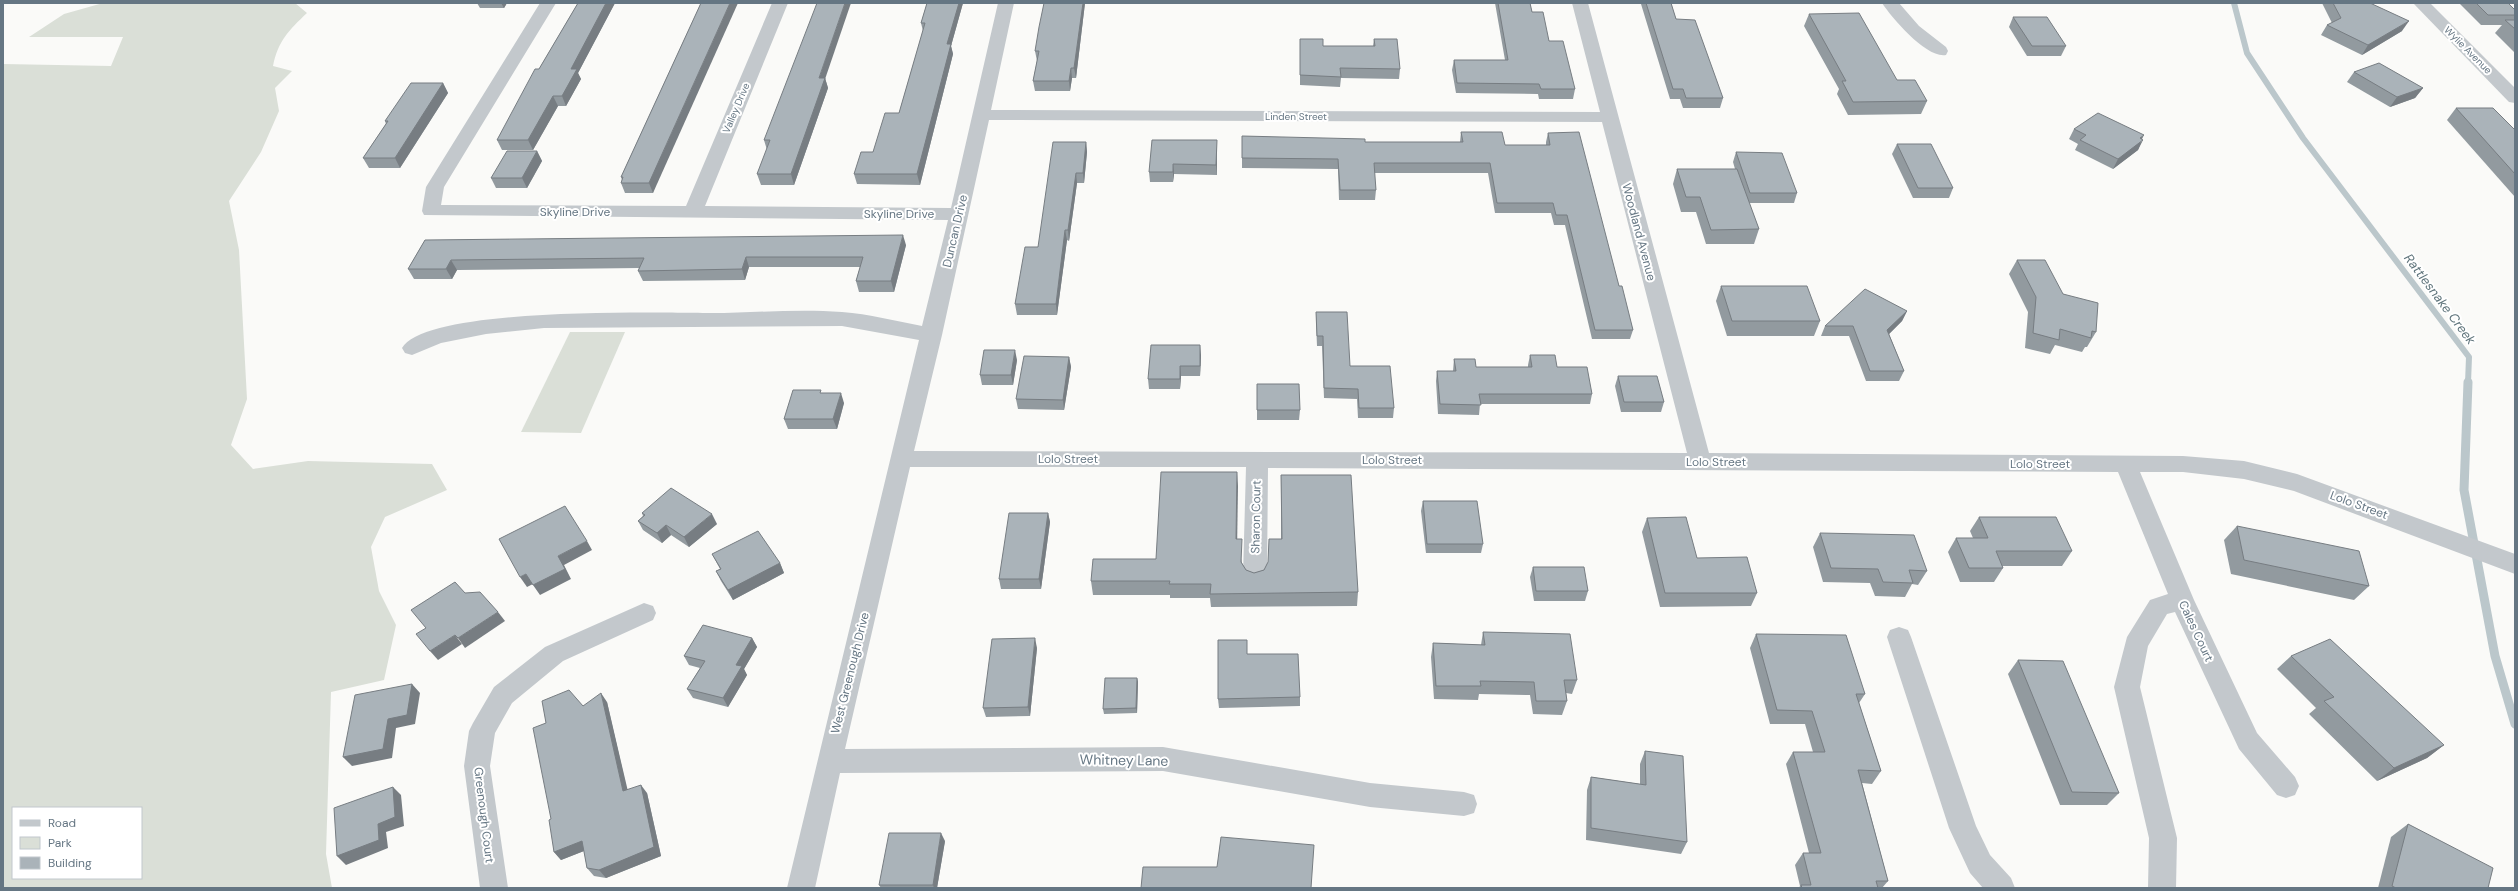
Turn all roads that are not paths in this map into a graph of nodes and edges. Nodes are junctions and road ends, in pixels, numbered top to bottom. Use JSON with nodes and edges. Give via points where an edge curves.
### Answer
{"nodes":[{"id":1,"x":548,"y":3,"type":"edge"},
{"id":2,"x":780,"y":3,"type":"edge"},
{"id":3,"x":1006,"y":3,"type":"edge"},
{"id":4,"x":1580,"y":3,"type":"edge"},
{"id":5,"x":1890,"y":3,"type":"edge"},
{"id":6,"x":2421,"y":3,"type":"edge"},
{"id":7,"x":1940,"y":51,"type":"dead end"},
{"id":8,"x":2515,"y":98,"type":"edge"},
{"id":9,"x":982,"y":115,"type":"junction"},
{"id":10,"x":1609,"y":117,"type":"junction"},
{"id":11,"x":693,"y":213,"type":"junction"},
{"id":12,"x":959,"y":214,"type":"junction"},
{"id":13,"x":932,"y":335,"type":"junction"},
{"id":14,"x":412,"y":348,"type":"dead end"},
{"id":15,"x":902,"y":459,"type":"junction"},
{"id":16,"x":1257,"y":459,"type":"junction"},
{"id":17,"x":1700,"y":462,"type":"junction"},
{"id":18,"x":2126,"y":465,"type":"junction"},
{"id":19,"x":2515,"y":564,"type":"edge"},
{"id":20,"x":1255,"y":576,"type":"edge"},
{"id":21,"x":2182,"y":600,"type":"junction"},
{"id":22,"x":644,"y":613,"type":"dead end"},
{"id":23,"x":1899,"y":637,"type":"dead end"},
{"id":24,"x":829,"y":761,"type":"junction"},
{"id":25,"x":2286,"y":786,"type":"dead end"},
{"id":26,"x":1464,"y":804,"type":"dead end"},
{"id":27,"x":494,"y":888,"type":"edge"},
{"id":28,"x":801,"y":888,"type":"edge"},
{"id":29,"x":2001,"y":888,"type":"edge"},
{"id":30,"x":2162,"y":888,"type":"edge"}],
"edges":[{"from":1,"to":11,"type":"street","name":"Skyline Drive","via":[[435,187],[432,211]]},
{"from":2,"to":11,"type":"street","name":"Valley Drive"},
{"from":3,"to":9,"type":"street","name":"Duncan Drive"},
{"from":4,"to":10,"type":"street","name":"Woodland Avenue"},
{"from":5,"to":7,"type":"street","via":[[1913,29]]},
{"from":6,"to":8,"type":"street","name":"Wylie Avenue"},
{"from":9,"to":10,"type":"street","name":"Linden Street"},
{"from":9,"to":12,"type":"street","name":"Duncan Drive"},
{"from":10,"to":17,"type":"street","name":"Woodland Avenue"},
{"from":11,"to":12,"type":"street","name":"Skyline Drive"},
{"from":12,"to":13,"type":"street","name":"Duncan Drive"},
{"from":13,"to":14,"type":"street","via":[[842,319],[544,321],[486,327],[450,334]]},
{"from":13,"to":15,"type":"street","name":"Duncan Drive"},
{"from":15,"to":16,"type":"street","name":"Lolo Street"},
{"from":15,"to":24,"type":"street","name":"West Greenough Drive"},
{"from":16,"to":17,"type":"street","name":"Lolo Street"},
{"from":16,"to":20,"type":"street","name":"Sharon Court"},
{"from":17,"to":18,"type":"street","name":"Lolo Street"},
{"from":18,"to":19,"type":"street","name":"Lolo Street","via":[[2183,464],[2244,470],[2297,483]]},
{"from":18,"to":21,"type":"street","name":"Cales Court"},
{"from":21,"to":25,"type":"street","name":"Cales Court","via":[[2248,741]]},
{"from":21,"to":30,"type":"street","via":[[2159,607],[2155,613],[2136,644],[2127,687],[2164,838]]},
{"from":22,"to":27,"type":"street","name":"Greenough Court","via":[[554,654],[503,695],[482,731],[477,766]]},
{"from":23,"to":29,"type":"street","via":[[1963,828],[1980,864]]},
{"from":24,"to":26,"type":"street","name":"Whitney Lane","via":[[1163,759],[1370,795]]},
{"from":24,"to":28,"type":"street","name":"West Greenough Drive"}]}
